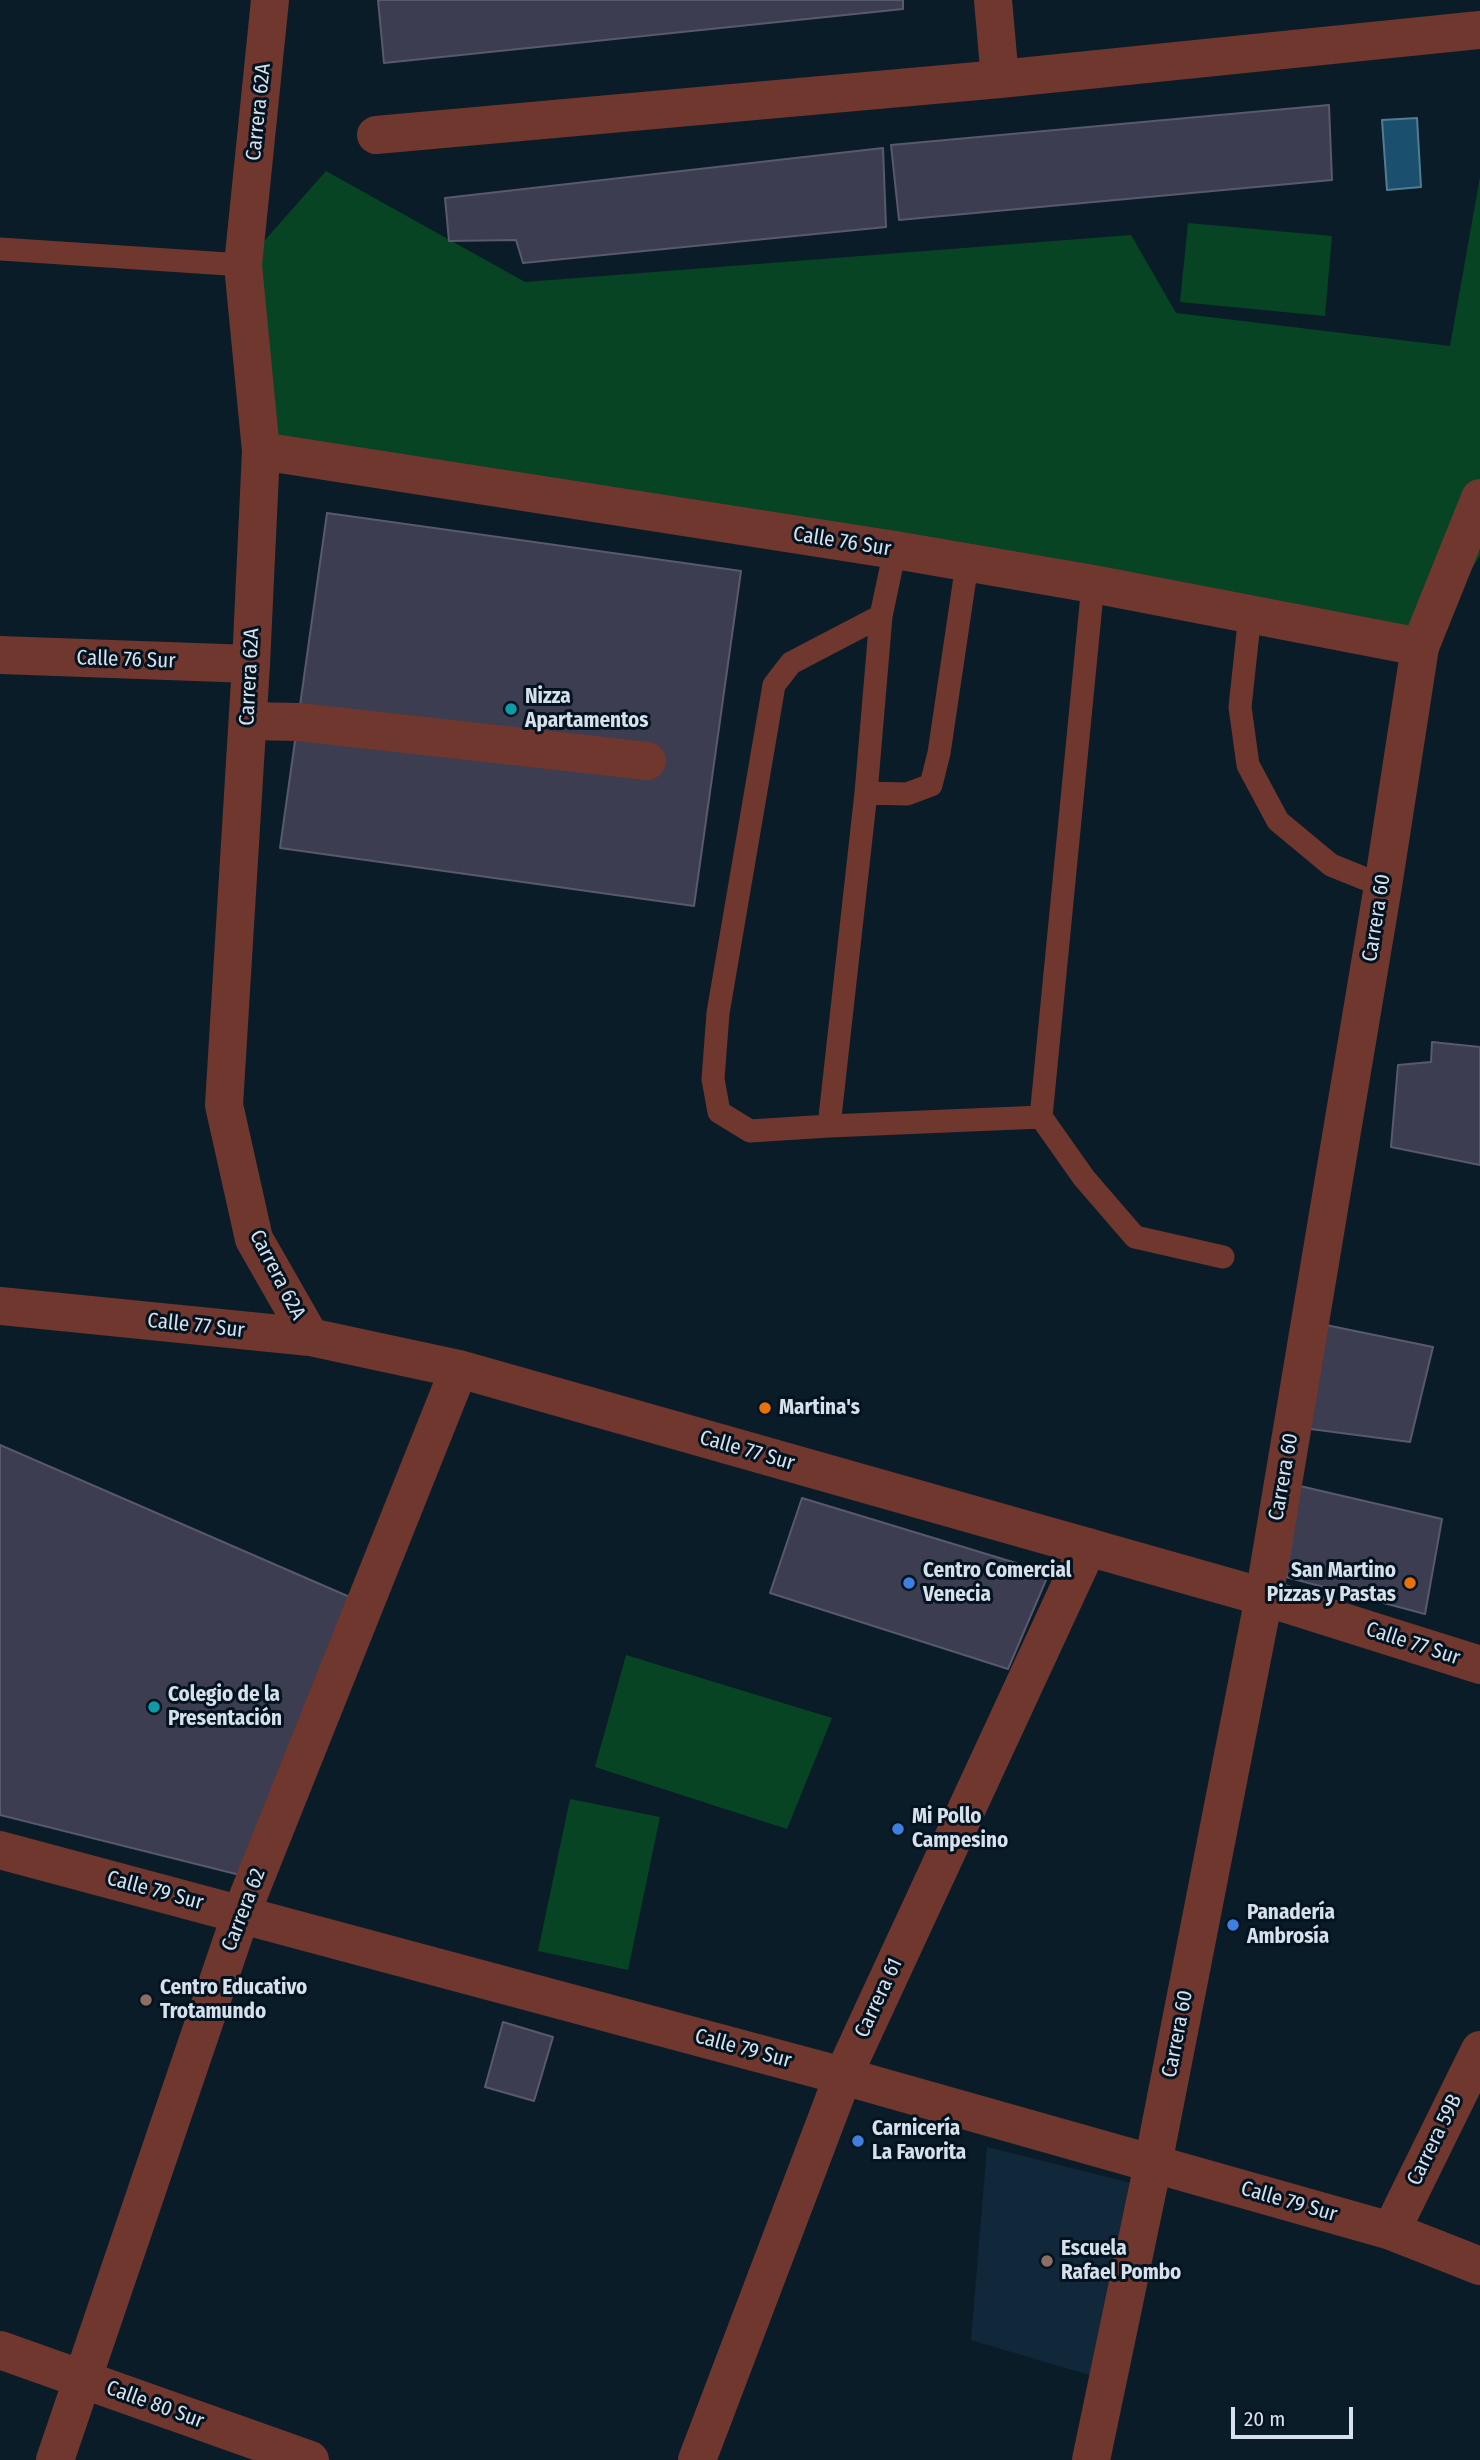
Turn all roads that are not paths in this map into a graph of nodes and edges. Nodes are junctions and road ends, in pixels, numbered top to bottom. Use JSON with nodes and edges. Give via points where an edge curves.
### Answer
{"nodes":[{"id":1,"x":270,"y":0,"type":"edge"},
{"id":2,"x":993,"y":0,"type":"edge"},
{"id":3,"x":1480,"y":30,"type":"edge"},
{"id":4,"x":1000,"y":79,"type":"junction"},
{"id":5,"x":376,"y":135,"type":"dead end"},
{"id":6,"x":0,"y":249,"type":"edge"},
{"id":7,"x":243,"y":265,"type":"junction"},
{"id":8,"x":261,"y":451,"type":"junction"},
{"id":9,"x":1480,"y":498,"type":"edge"},
{"id":10,"x":895,"y":550,"type":"junction"},
{"id":11,"x":967,"y":564,"type":"junction"},
{"id":12,"x":1093,"y":584,"type":"junction"},
{"id":13,"x":1250,"y":614,"type":"junction"},
{"id":14,"x":881,"y":616,"type":"junction"},
{"id":15,"x":1420,"y":646,"type":"junction"},
{"id":16,"x":0,"y":655,"type":"edge"},
{"id":17,"x":251,"y":664,"type":"junction"},
{"id":18,"x":248,"y":721,"type":"junction"},
{"id":19,"x":647,"y":761,"type":"dead end"},
{"id":20,"x":866,"y":793,"type":"junction"},
{"id":21,"x":1383,"y":886,"type":"junction"},
{"id":22,"x":1041,"y":1117,"type":"junction"},
{"id":23,"x":829,"y":1126,"type":"junction"},
{"id":24,"x":1223,"y":1257,"type":"dead end"},
{"id":25,"x":0,"y":1306,"type":"edge"},
{"id":26,"x":310,"y":1337,"type":"junction"},
{"id":27,"x":459,"y":1369,"type":"junction"},
{"id":28,"x":1088,"y":1547,"type":"junction"},
{"id":29,"x":1264,"y":1597,"type":"junction"},
{"id":30,"x":1480,"y":1665,"type":"edge"},
{"id":31,"x":0,"y":1850,"type":"edge"},
{"id":32,"x":241,"y":1914,"type":"junction"},
{"id":33,"x":1480,"y":2050,"type":"edge"},
{"id":34,"x":844,"y":2076,"type":"junction"},
{"id":35,"x":1153,"y":2164,"type":"junction"},
{"id":36,"x":1391,"y":2231,"type":"junction"},
{"id":37,"x":1480,"y":2266,"type":"edge"},
{"id":38,"x":0,"y":2350,"type":"edge"},
{"id":39,"x":83,"y":2379,"type":"junction"},
{"id":40,"x":55,"y":2460,"type":"edge"},
{"id":41,"x":310,"y":2460,"type":"edge"},
{"id":42,"x":697,"y":2460,"type":"edge"},
{"id":43,"x":1091,"y":2460,"type":"edge"}],
"edges":[{"from":1,"to":7,"type":"street","name":"Carrera 62A"},
{"from":2,"to":4,"type":"street"},
{"from":3,"to":4,"type":"street"},
{"from":4,"to":5,"type":"street"},
{"from":6,"to":7,"type":"lane"},
{"from":7,"to":8,"type":"street","name":"Carrera 62A"},
{"from":8,"to":10,"type":"street","name":"Calle 76 Sur"},
{"from":8,"to":17,"type":"street","name":"Carrera 62A"},
{"from":9,"to":15,"type":"street","name":"Carrera 60"},
{"from":10,"to":11,"type":"street","name":"Calle 76 Sur"},
{"from":10,"to":14,"type":"lane"},
{"from":11,"to":12,"type":"street","name":"Calle 76 Sur"},
{"from":11,"to":20,"type":"lane","via":[[932,785],[907,794]]},
{"from":12,"to":13,"type":"street","name":"Calle 76 Sur"},
{"from":12,"to":22,"type":"lane"},
{"from":13,"to":15,"type":"street","name":"Calle 76 Sur"},
{"from":13,"to":21,"type":"lane","via":[[1240,707],[1248,765],[1278,821],[1331,865]]},
{"from":14,"to":20,"type":"lane"},
{"from":14,"to":23,"type":"lane","via":[[791,663],[774,685],[718,1013],[713,1079],[719,1112],[750,1131]]},
{"from":15,"to":21,"type":"street","name":"Carrera 60"},
{"from":16,"to":17,"type":"street","name":"Calle 76 Sur"},
{"from":17,"to":18,"type":"street","name":"Carrera 62A"},
{"from":18,"to":19,"type":"street","via":[[299,722]]},
{"from":18,"to":26,"type":"street","name":"Carrera 62A","via":[[224,1105],[254,1238]]},
{"from":20,"to":23,"type":"lane"},
{"from":21,"to":29,"type":"street","name":"Carrera 60"},
{"from":22,"to":23,"type":"lane"},
{"from":22,"to":24,"type":"lane","via":[[1084,1178],[1135,1237]]},
{"from":25,"to":26,"type":"street","name":"Calle 77 Sur"},
{"from":26,"to":27,"type":"street","name":"Calle 77 Sur"},
{"from":27,"to":28,"type":"street","name":"Calle 77 Sur"},
{"from":27,"to":32,"type":"street","name":"Carrera 62"},
{"from":28,"to":29,"type":"street","name":"Calle 77 Sur"},
{"from":28,"to":34,"type":"street","name":"Carrera 61"},
{"from":29,"to":30,"type":"street","name":"Calle 77 Sur"},
{"from":29,"to":35,"type":"street","name":"Carrera 60"},
{"from":31,"to":32,"type":"street","name":"Calle 79 Sur"},
{"from":32,"to":34,"type":"street","name":"Calle 79 Sur"},
{"from":32,"to":39,"type":"street","name":"Carrera 62"},
{"from":33,"to":36,"type":"street","name":"Carrera 59B"},
{"from":34,"to":35,"type":"street","name":"Calle 79 Sur"},
{"from":34,"to":42,"type":"street","name":"Carrera 61"},
{"from":35,"to":36,"type":"street","name":"Calle 79 Sur"},
{"from":35,"to":43,"type":"street","name":"Carrera 60"},
{"from":36,"to":37,"type":"street","name":"Calle 79 Sur"},
{"from":38,"to":39,"type":"street","name":"Calle 80 Sur"},
{"from":39,"to":40,"type":"street","name":"Carrera 62"},
{"from":39,"to":41,"type":"street","name":"Calle 80 Sur"}]}
